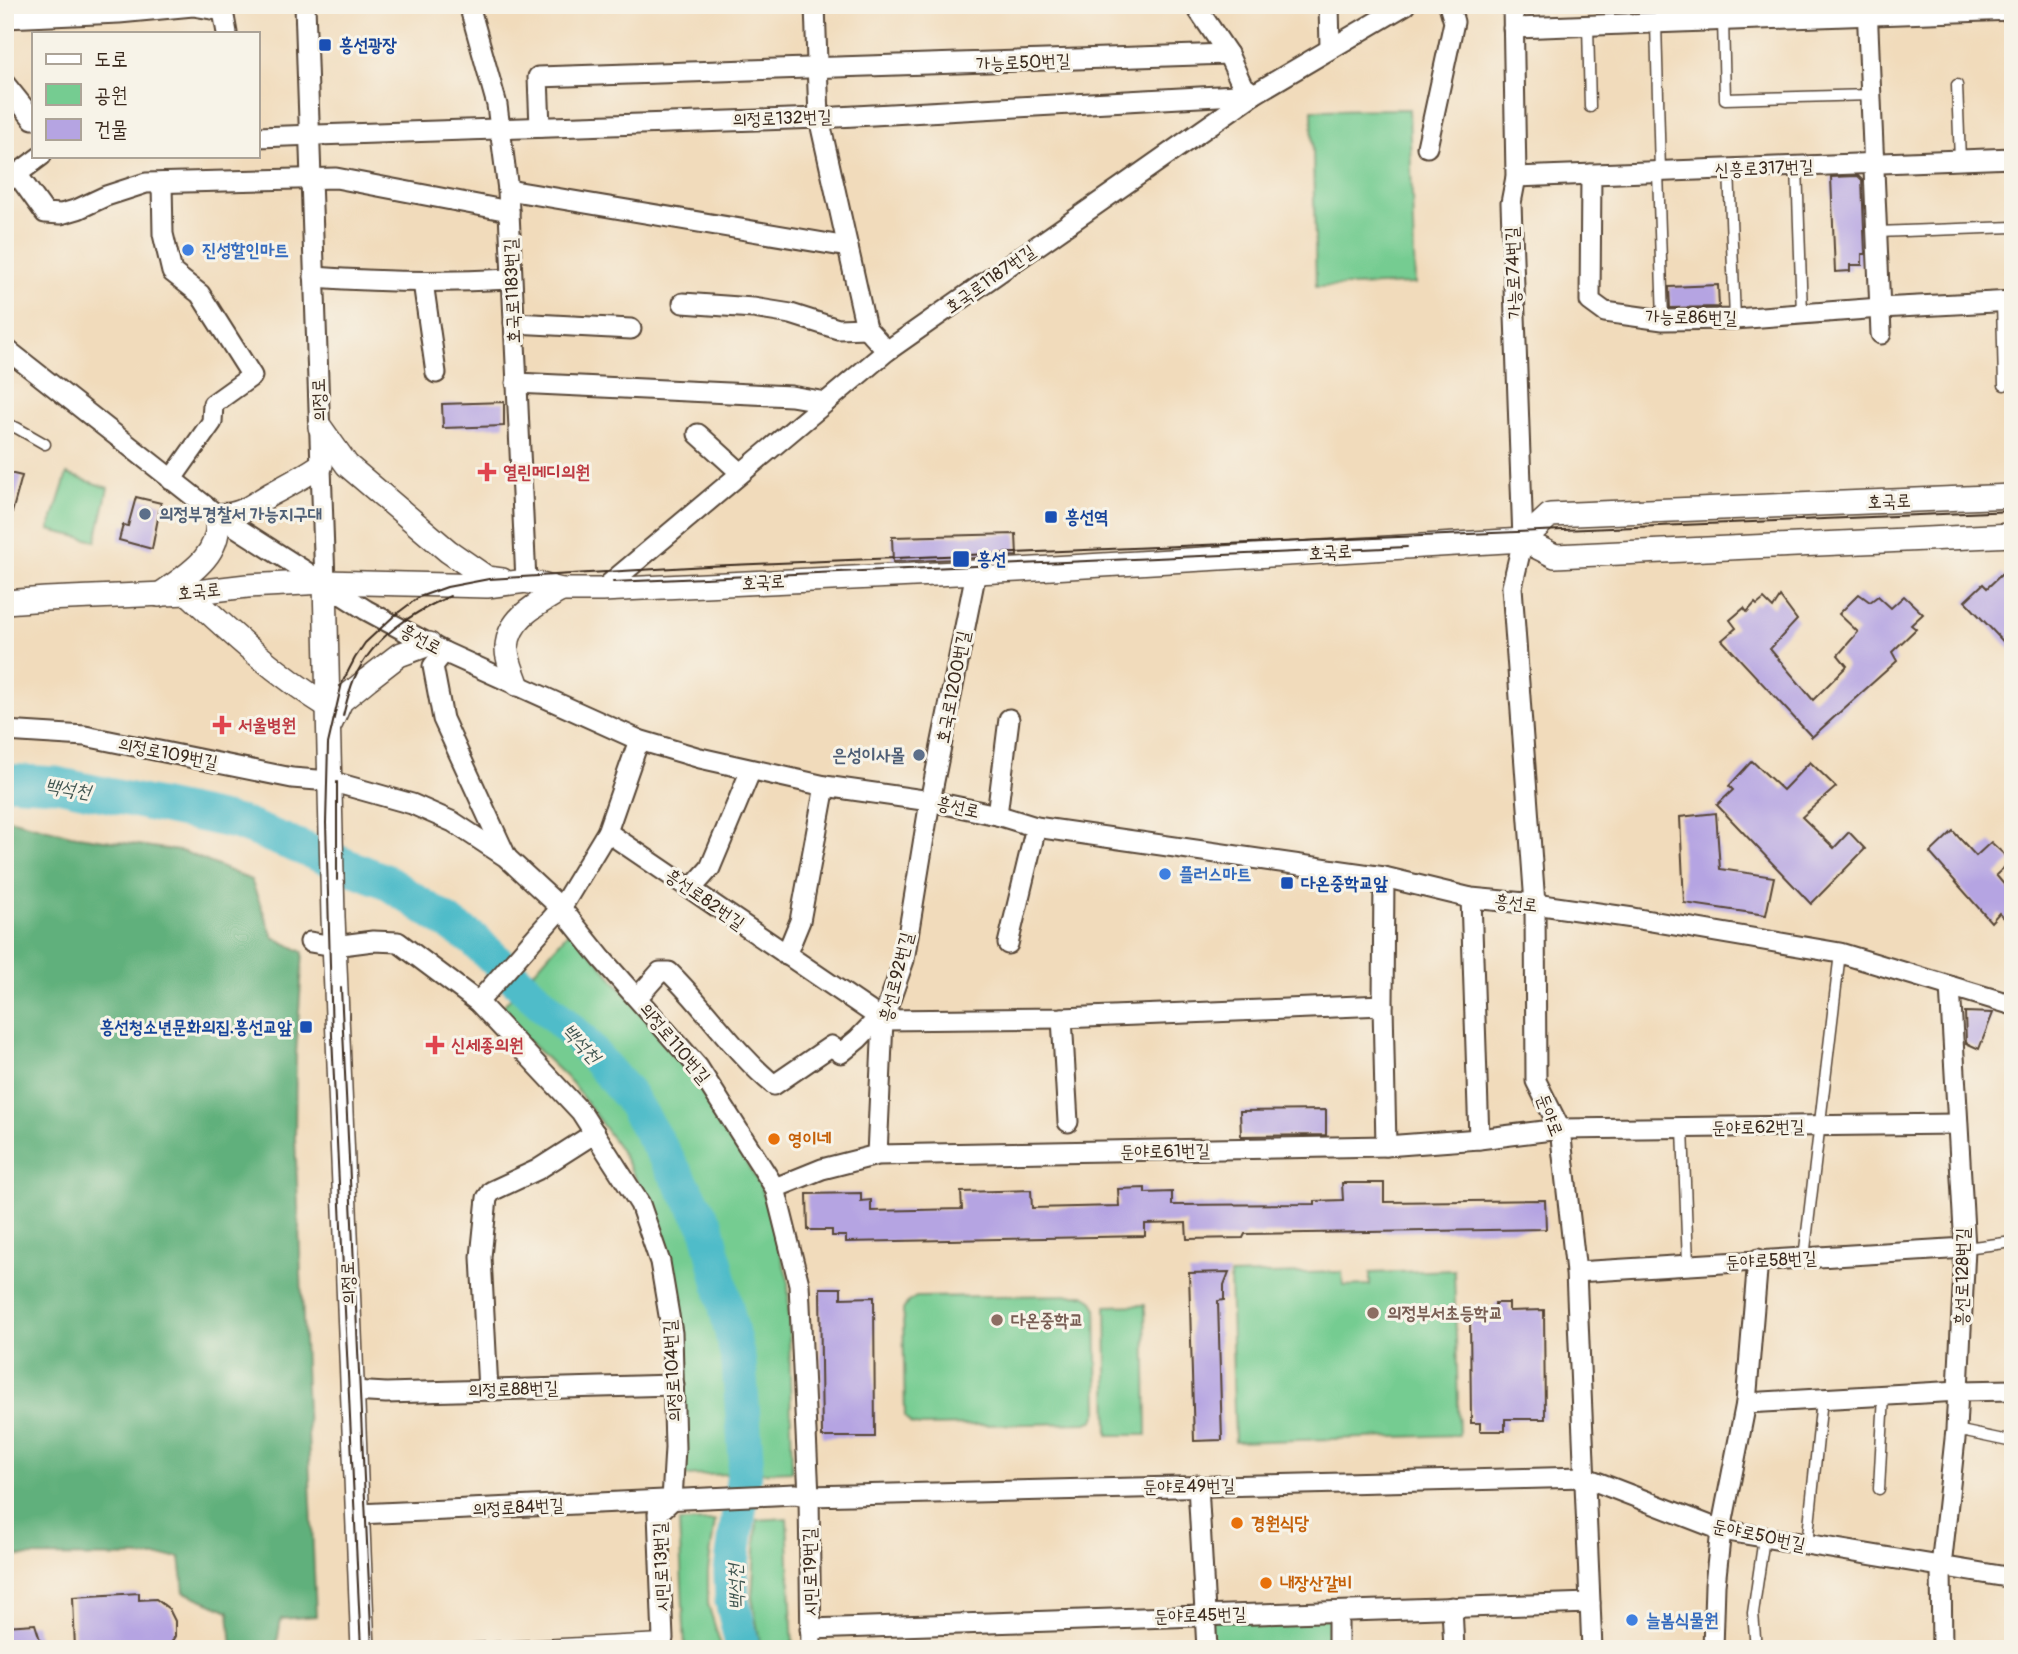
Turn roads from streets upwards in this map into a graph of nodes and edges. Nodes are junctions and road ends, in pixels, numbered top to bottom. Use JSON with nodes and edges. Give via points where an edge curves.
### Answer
{"nodes":[{"id":1,"x":193,"y":5,"type":"edge"},
{"id":2,"x":305,"y":5,"type":"edge"},
{"id":3,"x":469,"y":5,"type":"edge"},
{"id":4,"x":815,"y":5,"type":"edge"},
{"id":5,"x":1195,"y":5,"type":"edge"},
{"id":6,"x":1329,"y":5,"type":"edge"},
{"id":7,"x":1405,"y":5,"type":"edge"},
{"id":8,"x":1449,"y":5,"type":"edge"},
{"id":9,"x":1513,"y":5,"type":"edge"},
{"id":10,"x":119,"y":9,"type":"edge"},
{"id":11,"x":1954,"y":9,"type":"edge"},
{"id":12,"x":81,"y":10,"type":"edge"},
{"id":13,"x":1867,"y":10,"type":"edge"},
{"id":14,"x":2013,"y":10,"type":"edge"},
{"id":15,"x":1793,"y":12,"type":"edge"},
{"id":16,"x":11,"y":13,"type":"edge"},
{"id":17,"x":1712,"y":16,"type":"edge"},
{"id":18,"x":1513,"y":28,"type":"junction"},
{"id":19,"x":227,"y":32,"type":"edge"},
{"id":20,"x":1330,"y":47,"type":"junction"},
{"id":21,"x":1228,"y":54,"type":"junction"},
{"id":22,"x":817,"y":70,"type":"junction"},
{"id":23,"x":5,"y":84,"type":"edge"},
{"id":24,"x":1254,"y":94,"type":"junction"},
{"id":25,"x":32,"y":118,"type":"edge"},
{"id":26,"x":818,"y":118,"type":"junction"},
{"id":27,"x":540,"y":127,"type":"junction"},
{"id":28,"x":501,"y":128,"type":"junction"},
{"id":29,"x":310,"y":134,"type":"junction"},
{"id":30,"x":259,"y":137,"type":"edge"},
{"id":31,"x":1427,"y":147,"type":"dead end"},
{"id":32,"x":38,"y":158,"type":"edge"},
{"id":33,"x":2013,"y":158,"type":"edge"},
{"id":34,"x":1874,"y":164,"type":"junction"},
{"id":35,"x":1591,"y":174,"type":"junction"},
{"id":36,"x":1516,"y":177,"type":"junction"},
{"id":37,"x":311,"y":178,"type":"junction"},
{"id":38,"x":11,"y":179,"type":"edge"},
{"id":39,"x":162,"y":183,"type":"junction"},
{"id":40,"x":508,"y":190,"type":"junction"},
{"id":41,"x":509,"y":211,"type":"junction"},
{"id":42,"x":848,"y":247,"type":"junction"},
{"id":43,"x":314,"y":277,"type":"junction"},
{"id":44,"x":511,"y":279,"type":"junction"},
{"id":45,"x":423,"y":282,"type":"junction"},
{"id":46,"x":2007,"y":302,"type":"edge"},
{"id":47,"x":683,"y":303,"type":"dead end"},
{"id":48,"x":1880,"y":308,"type":"junction"},
{"id":49,"x":514,"y":323,"type":"junction"},
{"id":50,"x":866,"y":328,"type":"junction"},
{"id":51,"x":631,"y":329,"type":"dead end"},
{"id":52,"x":1881,"y":334,"type":"dead end"},
{"id":53,"x":5,"y":348,"type":"edge"},
{"id":54,"x":887,"y":351,"type":"junction"},
{"id":55,"x":436,"y":373,"type":"dead end"},
{"id":56,"x":516,"y":383,"type":"junction"},
{"id":57,"x":826,"y":402,"type":"junction"},
{"id":58,"x":320,"y":427,"type":"junction"},
{"id":59,"x":698,"y":434,"type":"dead end"},
{"id":60,"x":321,"y":465,"type":"junction"},
{"id":61,"x":741,"y":473,"type":"junction"},
{"id":62,"x":171,"y":480,"type":"junction"},
{"id":63,"x":2013,"y":496,"type":"edge"},
{"id":64,"x":217,"y":514,"type":"junction"},
{"id":65,"x":2013,"y":535,"type":"edge"},
{"id":66,"x":1523,"y":540,"type":"junction"},
{"id":67,"x":976,"y":572,"type":"junction"},
{"id":68,"x":517,"y":581,"type":"junction"},
{"id":69,"x":325,"y":582,"type":"junction"},
{"id":70,"x":561,"y":590,"type":"junction"},
{"id":71,"x":602,"y":590,"type":"junction"},
{"id":72,"x":187,"y":593,"type":"junction"},
{"id":73,"x":159,"y":595,"type":"junction"},
{"id":74,"x":5,"y":602,"type":"edge"},
{"id":75,"x":437,"y":648,"type":"junction"},
{"id":76,"x":517,"y":684,"type":"junction"},
{"id":77,"x":329,"y":718,"type":"junction"},
{"id":78,"x":1009,"y":719,"type":"dead end"},
{"id":79,"x":5,"y":731,"type":"edge"},
{"id":80,"x":639,"y":740,"type":"junction"},
{"id":81,"x":751,"y":770,"type":"junction"},
{"id":82,"x":825,"y":786,"type":"junction"},
{"id":83,"x":330,"y":788,"type":"junction"},
{"id":84,"x":930,"y":801,"type":"junction"},
{"id":85,"x":997,"y":815,"type":"junction"},
{"id":86,"x":1036,"y":827,"type":"junction"},
{"id":87,"x":607,"y":832,"type":"junction"},
{"id":88,"x":506,"y":857,"type":"junction"},
{"id":89,"x":1384,"y":877,"type":"junction"},
{"id":90,"x":691,"y":888,"type":"junction"},
{"id":91,"x":1471,"y":898,"type":"junction"},
{"id":92,"x":1535,"y":904,"type":"junction"},
{"id":93,"x":561,"y":908,"type":"junction"},
{"id":94,"x":310,"y":942,"type":"dead end"},
{"id":95,"x":1008,"y":944,"type":"dead end"},
{"id":96,"x":334,"y":946,"type":"junction"},
{"id":97,"x":786,"y":955,"type":"junction"},
{"id":98,"x":1950,"y":986,"type":"junction"},
{"id":99,"x":636,"y":998,"type":"junction"},
{"id":100,"x":478,"y":1002,"type":"junction"},
{"id":101,"x":1383,"y":1005,"type":"junction"},
{"id":102,"x":2013,"y":1005,"type":"edge"},
{"id":103,"x":1062,"y":1018,"type":"junction"},
{"id":104,"x":881,"y":1019,"type":"junction"},
{"id":105,"x":1068,"y":1122,"type":"dead end"},
{"id":106,"x":1957,"y":1124,"type":"junction"},
{"id":107,"x":1560,"y":1129,"type":"junction"},
{"id":108,"x":595,"y":1133,"type":"junction"},
{"id":109,"x":1479,"y":1139,"type":"junction"},
{"id":110,"x":1386,"y":1146,"type":"junction"},
{"id":111,"x":877,"y":1155,"type":"junction"},
{"id":112,"x":775,"y":1188,"type":"junction"},
{"id":113,"x":1965,"y":1248,"type":"junction"},
{"id":114,"x":1758,"y":1259,"type":"junction"},
{"id":115,"x":1576,"y":1272,"type":"junction"},
{"id":116,"x":674,"y":1385,"type":"junction"},
{"id":117,"x":488,"y":1390,"type":"junction"},
{"id":118,"x":2013,"y":1390,"type":"edge"},
{"id":119,"x":353,"y":1391,"type":"junction"},
{"id":120,"x":1959,"y":1391,"type":"junction"},
{"id":121,"x":1746,"y":1403,"type":"junction"},
{"id":122,"x":1584,"y":1477,"type":"junction"},
{"id":123,"x":1198,"y":1485,"type":"junction"},
{"id":124,"x":802,"y":1495,"type":"junction"},
{"id":125,"x":676,"y":1500,"type":"junction"},
{"id":126,"x":358,"y":1514,"type":"junction"},
{"id":127,"x":1721,"y":1530,"type":"junction"},
{"id":128,"x":1941,"y":1567,"type":"junction"},
{"id":129,"x":2013,"y":1578,"type":"edge"},
{"id":130,"x":1590,"y":1603,"type":"junction"},
{"id":131,"x":1452,"y":1607,"type":"junction"},
{"id":132,"x":1338,"y":1612,"type":"junction"},
{"id":133,"x":1205,"y":1615,"type":"junction"},
{"id":134,"x":663,"y":1639,"type":"road end"},
{"id":135,"x":811,"y":1639,"type":"edge"},
{"id":136,"x":363,"y":1649,"type":"edge"},
{"id":137,"x":1207,"y":1649,"type":"edge"},
{"id":138,"x":1338,"y":1649,"type":"edge"},
{"id":139,"x":1454,"y":1649,"type":"edge"},
{"id":140,"x":1592,"y":1649,"type":"edge"},
{"id":141,"x":1713,"y":1649,"type":"edge"},
{"id":142,"x":1942,"y":1649,"type":"edge"}],
"edges":[{"from":1,"to":10,"type":"street"},
{"from":1,"to":19,"type":"street","via":[[223,11]]},
{"from":2,"to":29,"type":"street","name":"의정로"},
{"from":3,"to":28,"type":"street","name":"호국로1183번길"},
{"from":4,"to":22,"type":"street"},
{"from":5,"to":21,"type":"street"},
{"from":6,"to":20,"type":"street"},
{"from":7,"to":20,"type":"street","name":"호국로1187번길"},
{"from":8,"to":31,"type":"street","via":[[1454,22]]},
{"from":9,"to":18,"type":"street","name":"가능로74번길"},
{"from":10,"to":12,"type":"street"},
{"from":11,"to":13,"type":"street"},
{"from":11,"to":14,"type":"street"},
{"from":12,"to":16,"type":"street"},
{"from":13,"to":15,"type":"street"},
{"from":13,"to":34,"type":"street"},
{"from":15,"to":17,"type":"street"},
{"from":17,"to":18,"type":"street","via":[[1656,23]]},
{"from":18,"to":36,"type":"street","name":"가능로74번길"},
{"from":20,"to":24,"type":"street","name":"호국로1187번길"},
{"from":21,"to":22,"type":"street","name":"가능로50번길"},
{"from":21,"to":24,"type":"street","via":[[1242,85]]},
{"from":22,"to":26,"type":"street"},
{"from":22,"to":27,"type":"street","name":"가능로50번길","via":[[538,77]]},
{"from":23,"to":25,"type":"street"},
{"from":24,"to":26,"type":"street","name":"의정로132번길"},
{"from":24,"to":54,"type":"street","name":"호국로1187번길"},
{"from":26,"to":27,"type":"street","name":"의정로132번길"},
{"from":26,"to":42,"type":"street"},
{"from":27,"to":28,"type":"street","name":"의정로132번길"},
{"from":28,"to":29,"type":"street","name":"의정로132번길"},
{"from":28,"to":40,"type":"street","name":"호국로1183번길"},
{"from":29,"to":30,"type":"street","name":"의정로132번길"},
{"from":29,"to":37,"type":"street","name":"의정로"},
{"from":32,"to":38,"type":"street"},
{"from":33,"to":34,"type":"street","name":"신흥로317번길"},
{"from":34,"to":35,"type":"street","name":"신흥로317번길"},
{"from":34,"to":48,"type":"street"},
{"from":35,"to":36,"type":"street","name":"신흥로317번길"},
{"from":35,"to":48,"type":"street","name":"가능로86번길","via":[[1591,301],[1605,312],[1663,320],[1735,319]]},
{"from":36,"to":66,"type":"street","name":"가능로74번길","via":[[1511,203]]},
{"from":37,"to":39,"type":"street"},
{"from":37,"to":41,"type":"street","via":[[336,178]]},
{"from":37,"to":43,"type":"street","name":"의정로"},
{"from":38,"to":39,"type":"street","via":[[45,213],[61,214],[146,183]]},
{"from":39,"to":62,"type":"street","via":[[163,234],[172,272],[200,294],[252,376],[213,404],[212,422]]},
{"from":40,"to":41,"type":"street","name":"호국로1183번길"},
{"from":40,"to":42,"type":"street"},
{"from":41,"to":44,"type":"street","name":"호국로1183번길"},
{"from":42,"to":50,"type":"street"},
{"from":43,"to":45,"type":"street"},
{"from":43,"to":58,"type":"street","name":"의정로"},
{"from":44,"to":45,"type":"street"},
{"from":44,"to":49,"type":"street","name":"호국로1183번길"},
{"from":45,"to":55,"type":"street"},
{"from":46,"to":48,"type":"street","name":"가능로86번길"},
{"from":47,"to":50,"type":"street","via":[[791,314],[838,329]]},
{"from":48,"to":52,"type":"street"},
{"from":49,"to":51,"type":"street"},
{"from":49,"to":56,"type":"street","name":"호국로1183번길"},
{"from":50,"to":54,"type":"street"},
{"from":53,"to":62,"type":"street","name":"흥선로"},
{"from":54,"to":57,"type":"street","name":"호국로1187번길"},
{"from":56,"to":57,"type":"street","via":[[791,396]]},
{"from":56,"to":68,"type":"street","name":"호국로1183번길"},
{"from":57,"to":61,"type":"street","name":"호국로1187번길"},
{"from":58,"to":60,"type":"street","name":"의정로"},
{"from":58,"to":68,"type":"street","via":[[347,465],[448,551],[487,578]]},
{"from":59,"to":61,"type":"street"},
{"from":60,"to":64,"type":"street","via":[[251,508],[232,515]]},
{"from":60,"to":69,"type":"street","name":"의정로"},
{"from":61,"to":71,"type":"street","name":"호국로1187번길"},
{"from":62,"to":64,"type":"street","name":"흥선로"},
{"from":63,"to":66,"type":"street","name":"호국로","via":[[1550,515]]},
{"from":64,"to":69,"type":"street","name":"흥선로"},
{"from":64,"to":73,"type":"street","via":[[219,530],[211,550],[198,568]]},
{"from":65,"to":66,"type":"street","name":"호국로","via":[[1555,556]]},
{"from":66,"to":67,"type":"street","name":"호국로"},
{"from":66,"to":92,"type":"street","name":"둔야로","via":[[1512,587]]},
{"from":67,"to":71,"type":"street","name":"호국로"},
{"from":67,"to":84,"type":"street","name":"호국로1200번길"},
{"from":68,"to":69,"type":"street","name":"호국로","via":[[487,586]]},
{"from":68,"to":70,"type":"street","name":"호국로"},
{"from":69,"to":72,"type":"street","name":"호국로"},
{"from":69,"to":75,"type":"street","name":"흥선로"},
{"from":69,"to":77,"type":"street","name":"의정로"},
{"from":70,"to":71,"type":"street","name":"호국로"},
{"from":70,"to":76,"type":"street","via":[[526,611],[511,632],[506,649]]},
{"from":72,"to":73,"type":"street","name":"호국로"},
{"from":72,"to":77,"type":"street"},
{"from":73,"to":74,"type":"street","name":"호국로"},
{"from":75,"to":76,"type":"street","name":"흥선로"},
{"from":75,"to":77,"type":"street","via":[[399,654],[341,701]]},
{"from":75,"to":88,"type":"street","via":[[433,666],[443,719]]},
{"from":76,"to":80,"type":"street","name":"흥선로"},
{"from":77,"to":83,"type":"street","name":"의정로"},
{"from":78,"to":85,"type":"street"},
{"from":79,"to":83,"type":"street","name":"의정로109번길","via":[[85,736]]},
{"from":80,"to":81,"type":"street","name":"흥선로"},
{"from":80,"to":87,"type":"street"},
{"from":81,"to":82,"type":"street","name":"흥선로"},
{"from":81,"to":90,"type":"street","via":[[710,868]]},
{"from":82,"to":84,"type":"street","name":"흥선로"},
{"from":82,"to":97,"type":"street","via":[[800,921]]},
{"from":83,"to":88,"type":"street","name":"의정로110번길","via":[[412,803],[453,822]]},
{"from":83,"to":96,"type":"street","name":"의정로"},
{"from":84,"to":85,"type":"street","name":"흥선로"},
{"from":84,"to":104,"type":"street","name":"흥선로92번길","via":[[904,960]]},
{"from":85,"to":86,"type":"street","name":"흥선로"},
{"from":86,"to":89,"type":"street","name":"흥선로"},
{"from":86,"to":95,"type":"street"},
{"from":87,"to":90,"type":"street","name":"흥선로82번길"},
{"from":87,"to":93,"type":"street"},
{"from":88,"to":93,"type":"street","name":"의정로110번길"},
{"from":89,"to":91,"type":"street","name":"흥선로"},
{"from":89,"to":101,"type":"street"},
{"from":90,"to":97,"type":"street","name":"흥선로82번길"},
{"from":91,"to":92,"type":"street","name":"흥선로"},
{"from":91,"to":109,"type":"street"},
{"from":92,"to":98,"type":"street","name":"흥선로","via":[[1840,953]]},
{"from":92,"to":107,"type":"street","name":"둔야로","via":[[1536,1081]]},
{"from":93,"to":99,"type":"street","name":"의정로110번길"},
{"from":93,"to":100,"type":"street"},
{"from":94,"to":96,"type":"street","name":"의정로104번길"},
{"from":96,"to":100,"type":"street","name":"의정로104번길","via":[[398,942]]},
{"from":96,"to":119,"type":"street","name":"의정로"},
{"from":97,"to":104,"type":"street","name":"흥선로82번길"},
{"from":98,"to":102,"type":"street","name":"흥선로"},
{"from":98,"to":106,"type":"street","name":"흥선로128번길"},
{"from":99,"to":104,"type":"street","via":[[660,972],[669,972],[774,1085],[831,1046],[841,1053]]},
{"from":99,"to":112,"type":"street","name":"의정로110번길","via":[[698,1067]]},
{"from":100,"to":108,"type":"street","name":"의정로104번길","via":[[581,1112]]},
{"from":101,"to":103,"type":"street"},
{"from":101,"to":110,"type":"street"},
{"from":103,"to":104,"type":"street"},
{"from":103,"to":105,"type":"street"},
{"from":104,"to":111,"type":"street","name":"흥선로92번길"},
{"from":106,"to":107,"type":"street","name":"둔야로62번길"},
{"from":106,"to":113,"type":"street","name":"흥선로128번길"},
{"from":107,"to":109,"type":"street","name":"둔야로61번길"},
{"from":107,"to":115,"type":"street","name":"둔야로"},
{"from":108,"to":116,"type":"street","name":"의정로104번길","via":[[640,1204],[660,1262],[672,1333]]},
{"from":108,"to":117,"type":"street","via":[[487,1198],[481,1257]]},
{"from":109,"to":110,"type":"street","name":"둔야로61번길"},
{"from":110,"to":111,"type":"street","name":"둔야로61번길"},
{"from":111,"to":112,"type":"street","name":"둔야로61번길","via":[[822,1169]]},
{"from":112,"to":124,"type":"street","name":"의정로110번길","via":[[799,1284]]},
{"from":113,"to":114,"type":"street","name":"둔야로58번길"},
{"from":113,"to":120,"type":"street","name":"흥선로128번길"},
{"from":114,"to":115,"type":"street","name":"둔야로58번길"},
{"from":114,"to":121,"type":"street"},
{"from":115,"to":122,"type":"street","name":"둔야로"},
{"from":116,"to":117,"type":"street","name":"의정로88번길"},
{"from":116,"to":125,"type":"street","name":"의정로104번길"},
{"from":117,"to":119,"type":"street","name":"의정로88번길"},
{"from":118,"to":120,"type":"street"},
{"from":119,"to":126,"type":"street","name":"의정로"},
{"from":120,"to":121,"type":"street"},
{"from":120,"to":128,"type":"street","name":"흥선로128번길"},
{"from":121,"to":127,"type":"street"},
{"from":122,"to":123,"type":"street","name":"둔야로49번길"},
{"from":122,"to":127,"type":"street","name":"둔야로50번길"},
{"from":122,"to":130,"type":"street","name":"둔야로"},
{"from":123,"to":124,"type":"street","name":"둔야로49번길"},
{"from":123,"to":133,"type":"street"},
{"from":124,"to":125,"type":"street","name":"둔야로49번길"},
{"from":124,"to":135,"type":"street","name":"시민로19번길"},
{"from":125,"to":126,"type":"street","name":"의정로84번길"},
{"from":125,"to":134,"type":"street","name":"시민로13번길","via":[[658,1513]]},
{"from":126,"to":136,"type":"street","name":"의정로"},
{"from":127,"to":128,"type":"street","name":"둔야로50번길"},
{"from":127,"to":141,"type":"street"},
{"from":128,"to":129,"type":"street","name":"둔야로50번길"},
{"from":128,"to":142,"type":"street","name":"흥선로128번길"},
{"from":130,"to":131,"type":"street","name":"둔야로45번길"},
{"from":130,"to":140,"type":"street","name":"둔야로"},
{"from":131,"to":132,"type":"street","name":"둔야로45번길"},
{"from":131,"to":139,"type":"street"},
{"from":132,"to":133,"type":"street","name":"둔야로45번길"},
{"from":132,"to":138,"type":"street"},
{"from":133,"to":135,"type":"street","name":"둔야로45번길"},
{"from":133,"to":137,"type":"street"}]}
